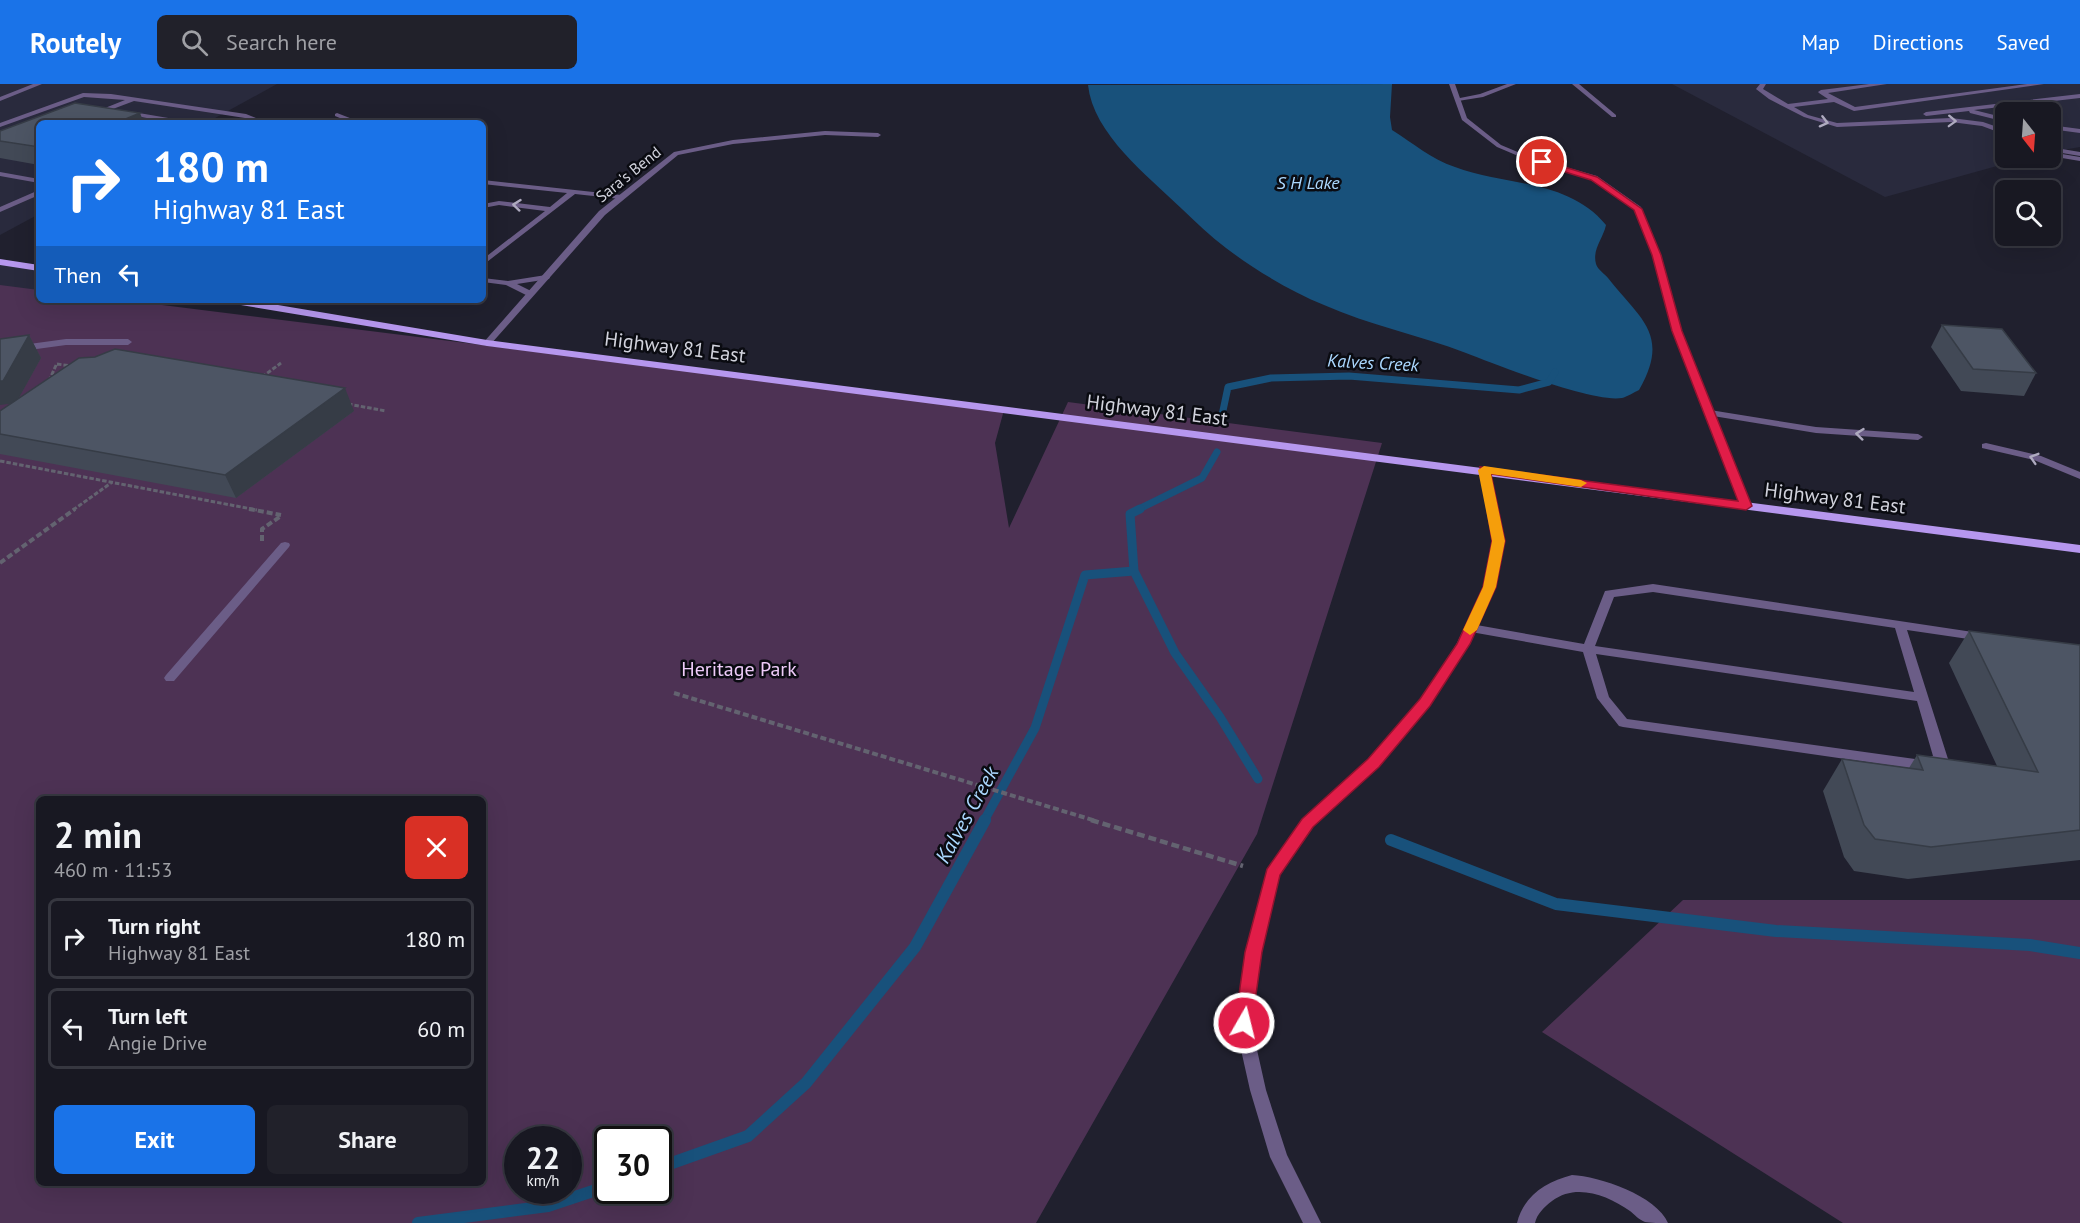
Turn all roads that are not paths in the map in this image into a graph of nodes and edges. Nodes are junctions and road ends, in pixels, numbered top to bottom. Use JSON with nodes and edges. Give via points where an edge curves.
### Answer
{"nodes":[{"id":1,"x":39,"y":84,"type":"edge"},
{"id":2,"x":91,"y":84,"type":"edge"},
{"id":3,"x":1452,"y":84,"type":"edge"},
{"id":4,"x":1513,"y":84,"type":"edge"},
{"id":5,"x":1575,"y":84,"type":"edge"},
{"id":6,"x":1763,"y":84,"type":"edge"},
{"id":7,"x":1884,"y":84,"type":"edge"},
{"id":8,"x":2041,"y":84,"type":"edge"},
{"id":9,"x":83,"y":95,"type":"junction"},
{"id":10,"x":2080,"y":96,"type":"edge"},
{"id":11,"x":0,"y":99,"type":"edge"},
{"id":12,"x":134,"y":99,"type":"junction"},
{"id":13,"x":1458,"y":99,"type":"junction"},
{"id":14,"x":1836,"y":100,"type":"junction"},
{"id":15,"x":2030,"y":102,"type":"edge"},
{"id":16,"x":1786,"y":106,"type":"junction"},
{"id":17,"x":1995,"y":106,"type":"edge"},
{"id":18,"x":107,"y":110,"type":"junction"},
{"id":19,"x":1956,"y":110,"type":"junction"},
{"id":20,"x":86,"y":115,"type":"edge"},
{"id":21,"x":337,"y":116,"type":"dead end"},
{"id":22,"x":1614,"y":116,"type":"dead end"},
{"id":23,"x":0,"y":117,"type":"edge"},
{"id":24,"x":1995,"y":118,"type":"edge"},
{"id":25,"x":15,"y":119,"type":"junction"},
{"id":26,"x":168,"y":120,"type":"edge"},
{"id":27,"x":257,"y":120,"type":"edge"},
{"id":28,"x":349,"y":120,"type":"edge"},
{"id":29,"x":1873,"y":123,"type":"junction"},
{"id":30,"x":0,"y":125,"type":"edge"},
{"id":31,"x":2061,"y":127,"type":"edge"},
{"id":32,"x":1995,"y":129,"type":"edge"},
{"id":33,"x":2078,"y":130,"type":"edge"},
{"id":34,"x":878,"y":135,"type":"dead end"},
{"id":35,"x":2061,"y":152,"type":"edge"},
{"id":36,"x":2061,"y":154,"type":"edge"},
{"id":37,"x":2079,"y":156,"type":"edge"},
{"id":38,"x":0,"y":174,"type":"edge"},
{"id":39,"x":36,"y":180,"type":"edge"},
{"id":40,"x":486,"y":182,"type":"edge"},
{"id":41,"x":36,"y":193,"type":"edge"},
{"id":42,"x":572,"y":193,"type":"junction"},
{"id":43,"x":621,"y":197,"type":"junction"},
{"id":44,"x":0,"y":202,"type":"edge"},
{"id":45,"x":13,"y":204,"type":"junction"},
{"id":46,"x":486,"y":206,"type":"edge"},
{"id":47,"x":551,"y":209,"type":"junction"},
{"id":48,"x":0,"y":210,"type":"edge"},
{"id":49,"x":486,"y":261,"type":"edge"},
{"id":50,"x":0,"y":262,"type":"edge"},
{"id":51,"x":36,"y":268,"type":"edge"},
{"id":52,"x":546,"y":277,"type":"junction"},
{"id":53,"x":486,"y":280,"type":"edge"},
{"id":54,"x":508,"y":283,"type":"junction"},
{"id":55,"x":530,"y":294,"type":"junction"},
{"id":56,"x":247,"y":303,"type":"edge"},
{"id":57,"x":128,"y":342,"type":"dead end"},
{"id":58,"x":487,"y":342,"type":"junction"},
{"id":59,"x":0,"y":351,"type":"edge"},
{"id":60,"x":1710,"y":413,"type":"junction"},
{"id":61,"x":1918,"y":437,"type":"dead end"},
{"id":62,"x":1986,"y":446,"type":"dead end"},
{"id":63,"x":1484,"y":470,"type":"junction"},
{"id":64,"x":2080,"y":476,"type":"edge"},
{"id":65,"x":1746,"y":506,"type":"junction"},
{"id":66,"x":285,"y":545,"type":"dead end"},
{"id":67,"x":2080,"y":549,"type":"edge"},
{"id":68,"x":1900,"y":625,"type":"junction"},
{"id":69,"x":1471,"y":628,"type":"junction"},
{"id":70,"x":1990,"y":638,"type":"edge"},
{"id":71,"x":1588,"y":649,"type":"junction"},
{"id":72,"x":170,"y":678,"type":"dead end"},
{"id":73,"x":1922,"y":697,"type":"junction"},
{"id":74,"x":1312,"y":1223,"type":"edge"},
{"id":75,"x":1526,"y":1223,"type":"edge"},
{"id":76,"x":1659,"y":1223,"type":"edge"}],
"edges":[{"from":1,"to":11,"type":"street"},
{"from":2,"to":9,"type":"street"},
{"from":3,"to":13,"type":"street"},
{"from":4,"to":13,"type":"street","via":[[1481,96]]},
{"from":5,"to":22,"type":"street"},
{"from":6,"to":16,"type":"street","via":[[1762,92]]},
{"from":7,"to":14,"type":"street","via":[[1821,92]]},
{"from":8,"to":14,"type":"street","via":[[1854,109]]},
{"from":9,"to":12,"type":"street"},
{"from":9,"to":25,"type":"street"},
{"from":10,"to":15,"type":"street"},
{"from":12,"to":18,"type":"street"},
{"from":12,"to":27,"type":"street"},
{"from":13,"to":60,"type":"street","via":[[1464,119],[1499,146],[1594,178],[1638,209],[1656,255],[1677,331]]},
{"from":14,"to":16,"type":"street"},
{"from":16,"to":29,"type":"street","one_way":true,"via":[[1828,123]]},
{"from":17,"to":19,"type":"street"},
{"from":18,"to":20,"type":"street"},
{"from":18,"to":26,"type":"street"},
{"from":19,"to":24,"type":"street"},
{"from":19,"to":29,"type":"street"},
{"from":21,"to":28,"type":"street"},
{"from":23,"to":25,"type":"street"},
{"from":25,"to":30,"type":"street"},
{"from":29,"to":32,"type":"street","one_way":true,"via":[[1951,120]]},
{"from":31,"to":33,"type":"street"},
{"from":34,"to":43,"type":"street","name":"Sara's Bend","via":[[825,133],[733,142],[676,153]]},
{"from":35,"to":37,"type":"street"},
{"from":36,"to":37,"type":"street"},
{"from":38,"to":39,"type":"street"},
{"from":40,"to":42,"type":"street"},
{"from":41,"to":45,"type":"street"},
{"from":42,"to":43,"type":"street"},
{"from":42,"to":47,"type":"street"},
{"from":43,"to":52,"type":"street","name":"Sara's Bend"},
{"from":44,"to":45,"type":"street"},
{"from":45,"to":48,"type":"street"},
{"from":47,"to":46,"type":"street","one_way":true},
{"from":47,"to":49,"type":"street"},
{"from":50,"to":51,"type":"main road"},
{"from":52,"to":54,"type":"street"},
{"from":52,"to":55,"type":"street","name":"Sara's Bend"},
{"from":53,"to":54,"type":"street"},
{"from":54,"to":55,"type":"street"},
{"from":55,"to":58,"type":"street","name":"Sara's Bend"},
{"from":56,"to":58,"type":"main road","name":"Highway 81 East"},
{"from":57,"to":59,"type":"street","via":[[66,342]]},
{"from":58,"to":63,"type":"main road","name":"Highway 81 East"},
{"from":61,"to":60,"type":"street","one_way":true,"via":[[1816,430]]},
{"from":60,"to":65,"type":"street"},
{"from":64,"to":62,"type":"street","one_way":true,"via":[[2037,458]]},
{"from":63,"to":65,"type":"main road","name":"Highway 81 East"},
{"from":63,"to":69,"type":"street","via":[[1498,541],[1489,587]]},
{"from":65,"to":67,"type":"main road","name":"Highway 81 East"},
{"from":66,"to":72,"type":"street"},
{"from":68,"to":70,"type":"street"},
{"from":68,"to":71,"type":"street","via":[[1653,588],[1609,594]]},
{"from":68,"to":73,"type":"street"},
{"from":69,"to":71,"type":"street"},
{"from":69,"to":74,"type":"street","via":[[1425,702],[1374,763],[1307,823],[1272,873],[1253,952],[1244,1023],[1258,1090],[1279,1157]]},
{"from":71,"to":73,"type":"street"},
{"from":71,"to":73,"type":"street","via":[[1603,698],[1623,723],[1915,764],[1941,759]]},
{"from":75,"to":76,"type":"street","via":[[1528,1212],[1550,1191],[1578,1184],[1606,1188],[1637,1204]]}]}
